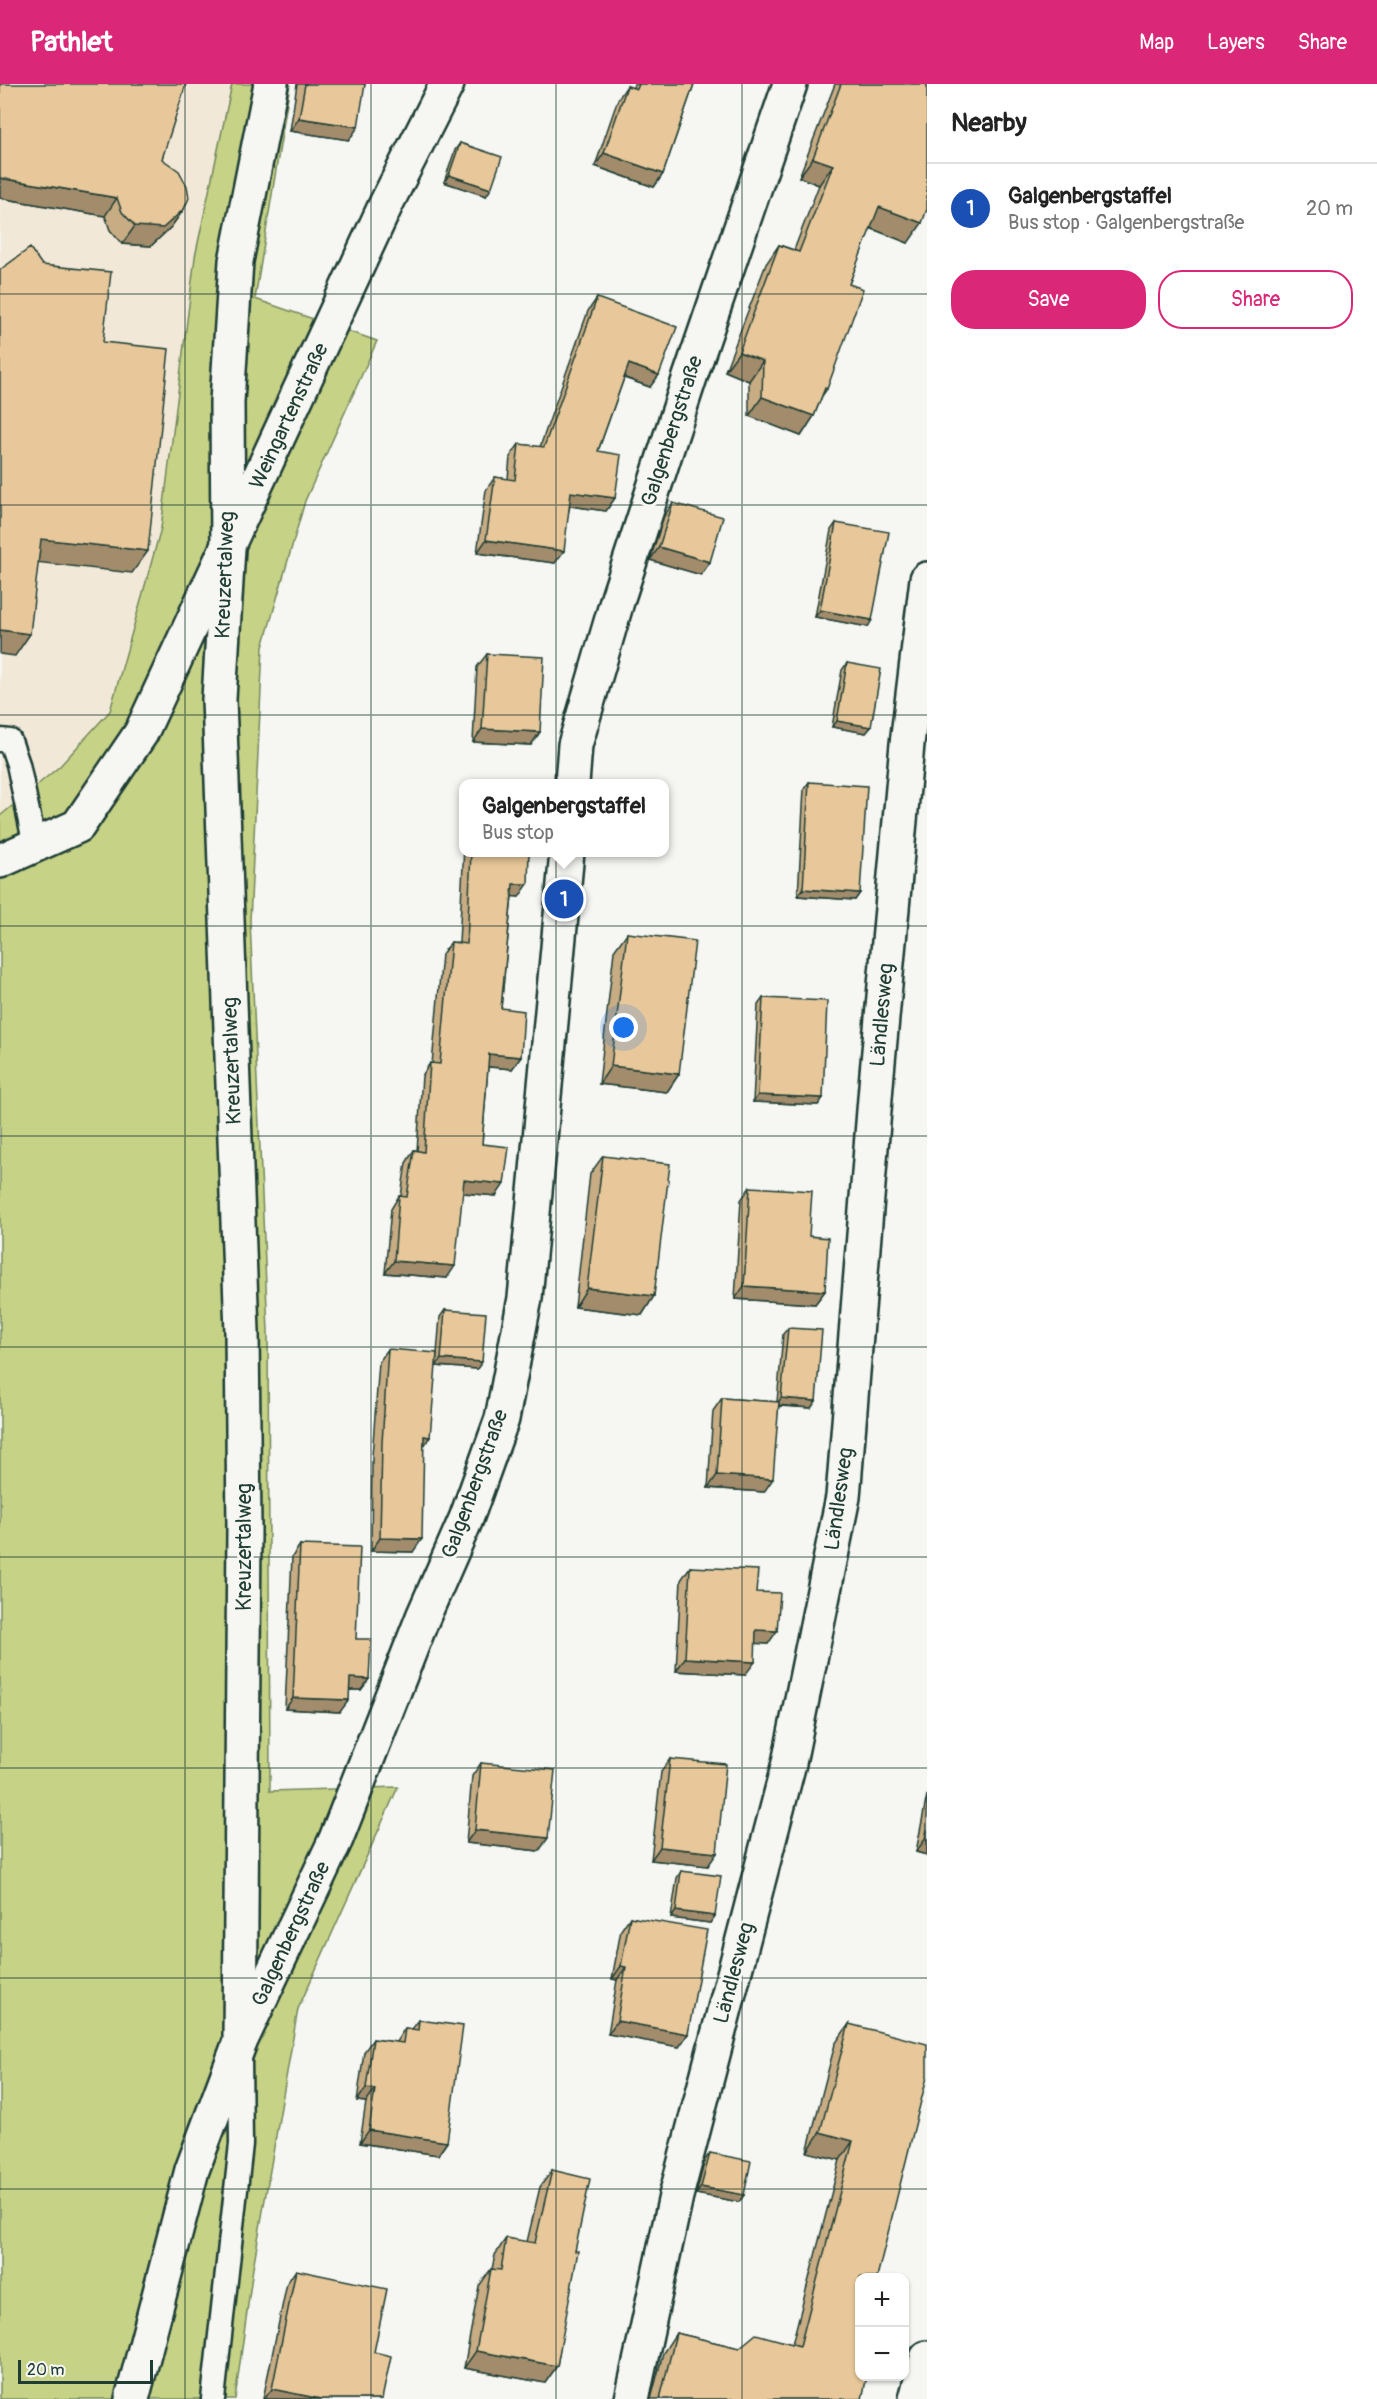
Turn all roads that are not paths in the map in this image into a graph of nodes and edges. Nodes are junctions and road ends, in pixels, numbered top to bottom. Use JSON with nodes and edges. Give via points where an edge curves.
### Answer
{"nodes":[{"id":1,"x":271,"y":84,"type":"edge"},
{"id":2,"x":447,"y":84,"type":"edge"},
{"id":3,"x":790,"y":84,"type":"edge"},
{"id":4,"x":228,"y":548,"type":"junction"},
{"id":5,"x":927,"y":579,"type":"edge"},
{"id":6,"x":0,"y":740,"type":"edge"},
{"id":7,"x":572,"y":779,"type":"edge"},
{"id":8,"x":35,"y":846,"type":"junction"},
{"id":9,"x":567,"y":857,"type":"edge"},
{"id":10,"x":0,"y":861,"type":"edge"},
{"id":11,"x":240,"y":2042,"type":"junction"},
{"id":12,"x":927,"y":2358,"type":"edge"},
{"id":13,"x":132,"y":2399,"type":"edge"},
{"id":14,"x":213,"y":2399,"type":"edge"},
{"id":15,"x":632,"y":2399,"type":"edge"},
{"id":16,"x":916,"y":2399,"type":"edge"}],
"edges":[{"from":1,"to":4,"type":"street","name":"Kreuzertalweg","via":[[236,261],[227,402]]},
{"from":2,"to":4,"type":"street","name":"Weingartenstraße","via":[[387,202]]},
{"from":3,"to":7,"type":"street","name":"Galgenbergstraße","via":[[618,598],[575,745]]},
{"from":4,"to":8,"type":"street","name":"Weingartenstraße","via":[[141,733],[78,826]]},
{"from":4,"to":11,"type":"street","name":"Kreuzertalweg","via":[[219,699],[242,1332]]},
{"from":5,"to":15,"type":"street","name":"Ländlesweg","via":[[907,744],[843,1497],[789,1763],[676,2196]]},
{"from":6,"to":8,"type":"lane","via":[[10,741],[13,749]]},
{"from":8,"to":10,"type":"street","name":"Weingartenstraße"},
{"from":9,"to":11,"type":"street","name":"Galgenbergstraße","via":[[525,1298],[502,1419],[466,1519],[336,1839]]},
{"from":11,"to":13,"type":"street","name":"Galgenbergstraße","via":[[192,2170]]},
{"from":11,"to":14,"type":"lane","name":"Galgenbergstraße","via":[[241,2144]]},
{"from":12,"to":16,"type":"street"}]}
